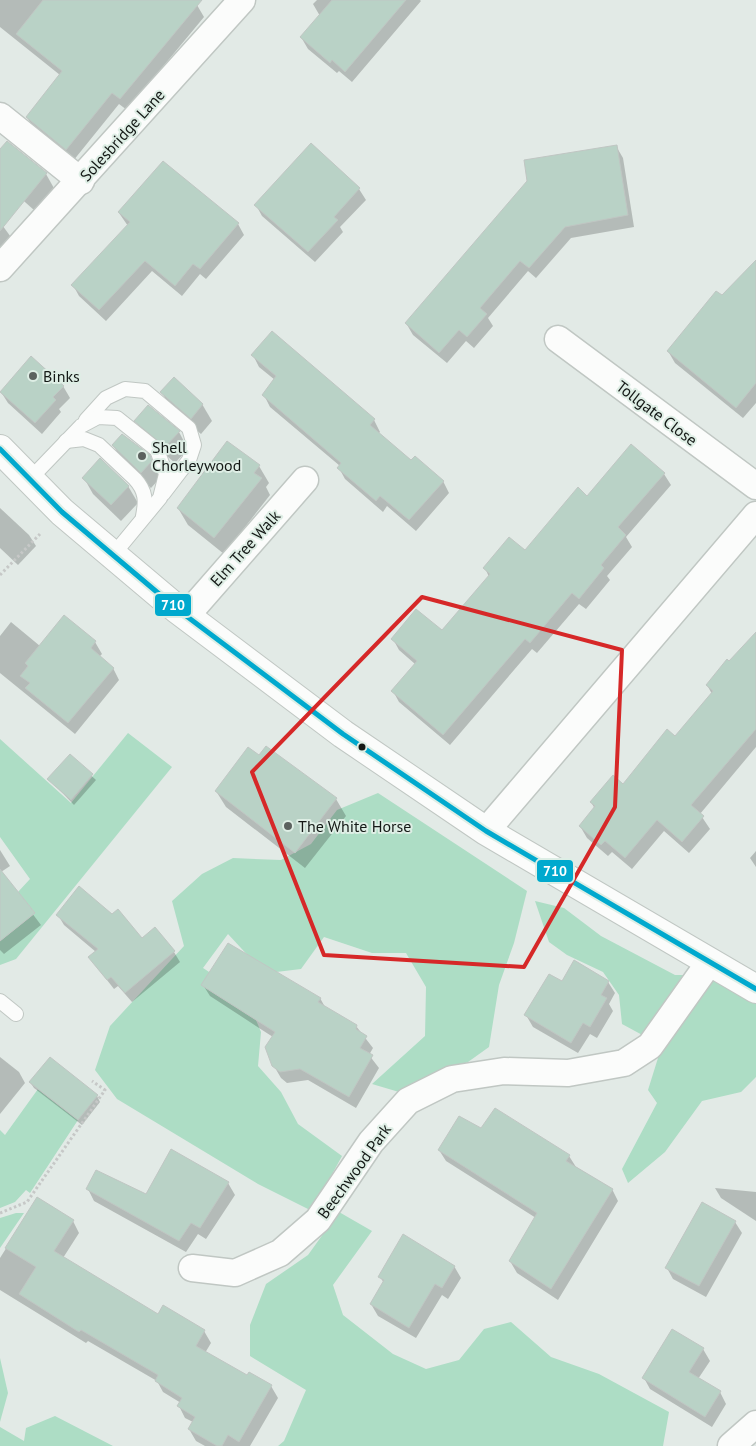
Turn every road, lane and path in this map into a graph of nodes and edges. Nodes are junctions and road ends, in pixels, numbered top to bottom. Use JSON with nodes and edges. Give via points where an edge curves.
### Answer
{"nodes":[{"id":1,"x":232,"y":4,"type":"edge"},
{"id":2,"x":0,"y":116,"type":"edge"},
{"id":3,"x":81,"y":181,"type":"junction"},
{"id":4,"x":0,"y":268,"type":"edge"},
{"id":5,"x":558,"y":339,"type":"dead end"},
{"id":6,"x":81,"y":426,"type":"junction"},
{"id":7,"x":66,"y":441,"type":"junction"},
{"id":8,"x":0,"y":449,"type":"edge"},
{"id":9,"x":30,"y":479,"type":"junction"},
{"id":10,"x":305,"y":480,"type":"dead end"},
{"id":11,"x":756,"y":486,"type":"edge"},
{"id":12,"x":160,"y":498,"type":"junction"},
{"id":13,"x":62,"y":512,"type":"junction"},
{"id":14,"x":756,"y":515,"type":"edge"},
{"id":15,"x":142,"y":519,"type":"junction"},
{"id":16,"x":112,"y":555,"type":"junction"},
{"id":17,"x":0,"y":575,"type":"edge"},
{"id":18,"x":186,"y":616,"type":"junction"},
{"id":19,"x":486,"y":831,"type":"junction"},
{"id":20,"x":709,"y":963,"type":"junction"},
{"id":21,"x":756,"y":989,"type":"edge"},
{"id":22,"x":0,"y":1001,"type":"edge"},
{"id":23,"x":16,"y":1014,"type":"dead end"},
{"id":24,"x":92,"y":1081,"type":"dead end"},
{"id":25,"x":0,"y":1213,"type":"edge"},
{"id":26,"x":192,"y":1268,"type":"dead end"},
{"id":27,"x":756,"y":1424,"type":"edge"},
{"id":28,"x":732,"y":1446,"type":"edge"}],
"edges":[{"from":1,"to":3,"type":"street","name":"Solesbridge Lane"},
{"from":2,"to":3,"type":"street"},
{"from":3,"to":4,"type":"street","name":"Solesbridge Lane"},
{"from":5,"to":11,"type":"street","name":"Tollgate Close"},
{"from":6,"to":7,"type":"lane"},
{"from":6,"to":12,"type":"lane","via":[[98,417],[117,418],[157,450],[166,474]]},
{"from":6,"to":12,"type":"lane","via":[[106,398],[125,389],[144,391],[189,428],[194,445],[189,460]]},
{"from":7,"to":9,"type":"lane"},
{"from":7,"to":15,"type":"lane","via":[[84,439],[99,445],[141,485],[146,500]]},
{"from":8,"to":9,"type":"main road"},
{"from":9,"to":13,"type":"main road"},
{"from":10,"to":18,"type":"street","name":"Elm Tree Walk"},
{"from":12,"to":15,"type":"lane"},
{"from":13,"to":16,"type":"main road"},
{"from":13,"to":17,"type":"path"},
{"from":14,"to":19,"type":"street"},
{"from":15,"to":16,"type":"lane"},
{"from":16,"to":18,"type":"main road"},
{"from":18,"to":19,"type":"main road","via":[[343,734]]},
{"from":19,"to":20,"type":"main road"},
{"from":20,"to":21,"type":"main road"},
{"from":20,"to":26,"type":"street","name":"Beechwood Park","via":[[650,1046],[624,1063],[568,1073],[504,1071],[452,1079],[408,1101],[371,1142],[318,1220],[280,1253],[235,1273]]},
{"from":22,"to":23,"type":"lane"},
{"from":24,"to":25,"type":"path","via":[[105,1090],[27,1202]]},
{"from":27,"to":28,"type":"street"}]}
